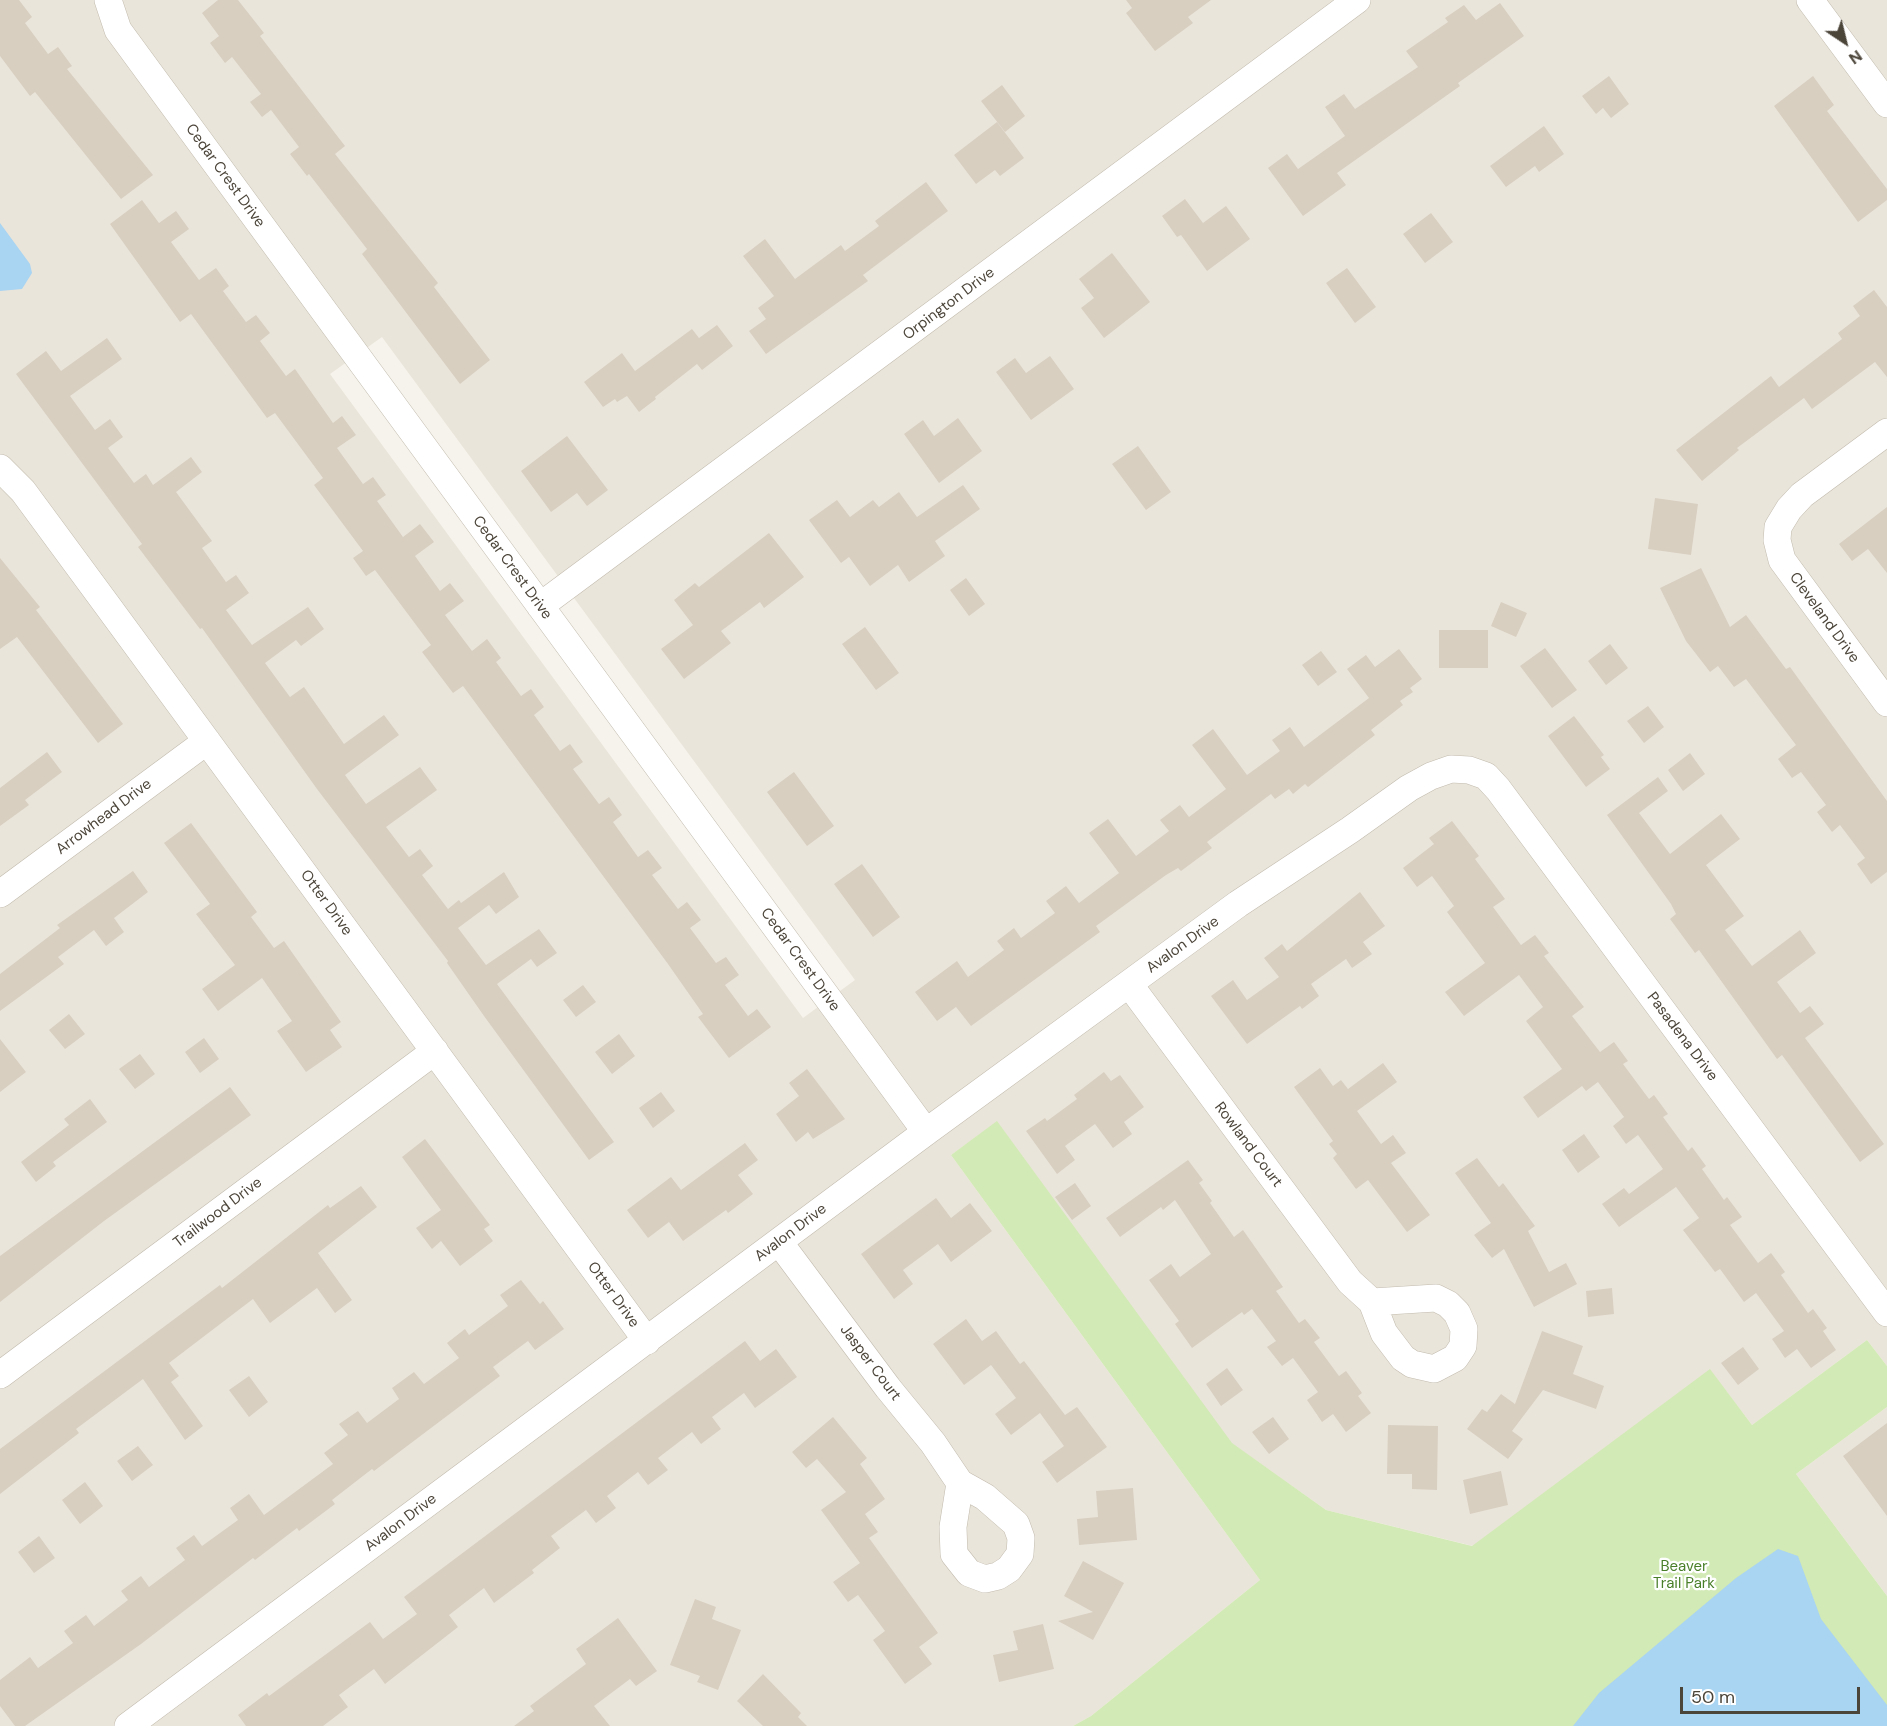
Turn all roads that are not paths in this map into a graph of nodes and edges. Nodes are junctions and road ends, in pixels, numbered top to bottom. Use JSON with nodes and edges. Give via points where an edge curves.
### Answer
{"nodes":[{"id":1,"x":108,"y":0,"type":"edge"},
{"id":2,"x":1358,"y":0,"type":"edge"},
{"id":3,"x":1810,"y":0,"type":"edge"},
{"id":4,"x":1887,"y":104,"type":"edge"},
{"id":5,"x":1887,"y":432,"type":"edge"},
{"id":6,"x":0,"y":468,"type":"edge"},
{"id":7,"x":540,"y":606,"type":"junction"},
{"id":8,"x":1887,"y":703,"type":"edge"},
{"id":9,"x":207,"y":741,"type":"junction"},
{"id":10,"x":1469,"y":770,"type":"joint"},
{"id":11,"x":0,"y":894,"type":"edge"},
{"id":12,"x":1129,"y":984,"type":"junction"},
{"id":13,"x":435,"y":1051,"type":"junction"},
{"id":14,"x":926,"y":1132,"type":"junction"},
{"id":15,"x":779,"y":1242,"type":"junction"},
{"id":16,"x":1372,"y":1302,"type":"dead end"},
{"id":17,"x":1887,"y":1313,"type":"edge"},
{"id":18,"x":647,"y":1341,"type":"junction"},
{"id":19,"x":0,"y":1375,"type":"edge"},
{"id":20,"x":960,"y":1483,"type":"dead end"},
{"id":21,"x":128,"y":1726,"type":"edge"}],
"edges":[{"from":1,"to":7,"type":"street","name":"Cedar Crest Drive","via":[[118,30]]},
{"from":2,"to":7,"type":"street","name":"Orpington Drive"},
{"from":3,"to":4,"type":"street"},
{"from":5,"to":8,"type":"street","name":"Cleveland Drive","via":[[1802,495],[1778,527],[1777,540],[1782,560]]},
{"from":6,"to":9,"type":"street","name":"Otter Drive","via":[[23,491]]},
{"from":7,"to":14,"type":"street","name":"Cedar Crest Drive"},
{"from":9,"to":11,"type":"street","name":"Arrowhead Drive"},
{"from":9,"to":13,"type":"street","name":"Otter Drive"},
{"from":10,"to":12,"type":"street","name":"Avalon Drive","via":[[1451,769],[1410,788],[1238,904]]},
{"from":10,"to":17,"type":"street","name":"Pasadena Drive","via":[[1486,776],[1498,789]]},
{"from":12,"to":14,"type":"street","name":"Avalon Drive"},
{"from":12,"to":16,"type":"street","name":"Rowland Court","via":[[1350,1282]]},
{"from":13,"to":18,"type":"street","name":"Otter Drive"},
{"from":13,"to":19,"type":"street","name":"Trailwood Drive"},
{"from":14,"to":15,"type":"street","name":"Avalon Drive"},
{"from":15,"to":18,"type":"street","name":"Avalon Drive"},
{"from":15,"to":20,"type":"street","name":"Jasper Court"},
{"from":18,"to":21,"type":"street","name":"Avalon Drive"}]}
